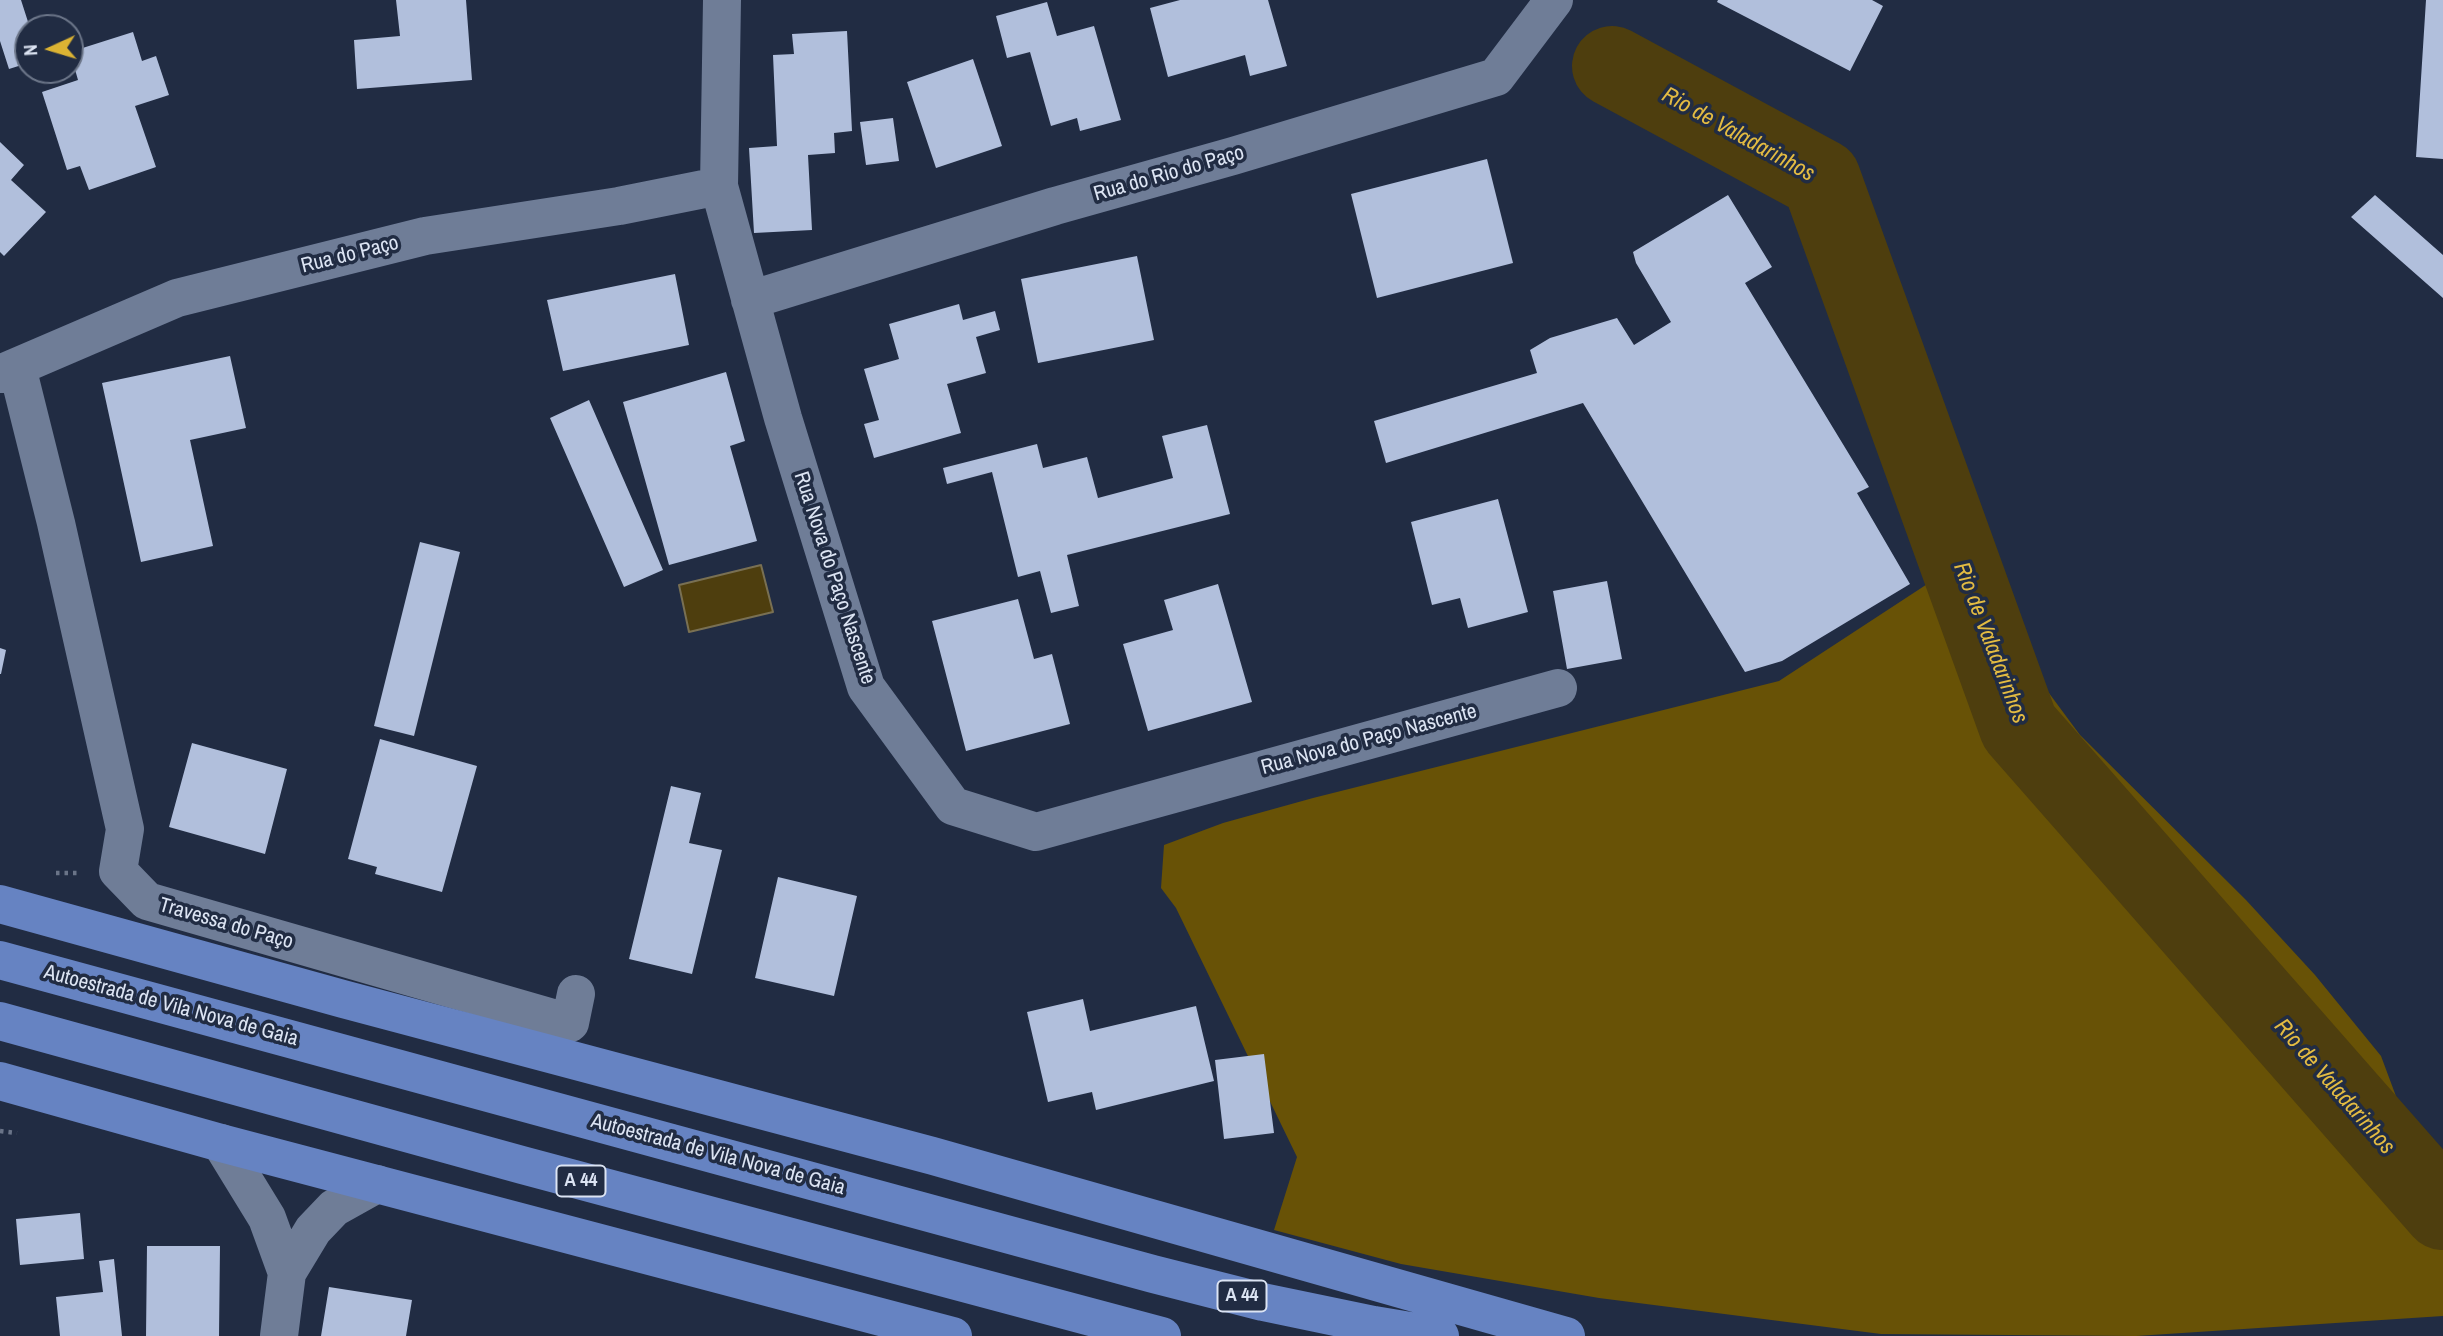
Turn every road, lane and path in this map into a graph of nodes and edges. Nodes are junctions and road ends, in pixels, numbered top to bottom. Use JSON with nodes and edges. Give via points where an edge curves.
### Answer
{"nodes":[{"id":1,"x":722,"y":0,"type":"edge"},
{"id":2,"x":1554,"y":0,"type":"edge"},
{"id":3,"x":719,"y":186,"type":"junction"},
{"id":4,"x":750,"y":300,"type":"junction"},
{"id":5,"x":6,"y":364,"type":"edge"},
{"id":6,"x":1558,"y":688,"type":"dead end"},
{"id":7,"x":46,"y":870,"type":"dead end"},
{"id":8,"x":118,"y":871,"type":"junction"},
{"id":9,"x":0,"y":904,"type":"edge"},
{"id":10,"x":0,"y":960,"type":"edge"},
{"id":11,"x":576,"y":994,"type":"dead end"},
{"id":12,"x":0,"y":1021,"type":"edge"},
{"id":13,"x":0,"y":1081,"type":"edge"},
{"id":14,"x":221,"y":1143,"type":"junction"},
{"id":15,"x":377,"y":1184,"type":"junction"},
{"id":16,"x":287,"y":1273,"type":"junction"},
{"id":17,"x":279,"y":1336,"type":"edge"},
{"id":18,"x":953,"y":1336,"type":"edge"},
{"id":19,"x":1162,"y":1336,"type":"edge"},
{"id":20,"x":1440,"y":1336,"type":"edge"},
{"id":21,"x":1566,"y":1336,"type":"edge"}],
"edges":[{"from":1,"to":3,"type":"street","name":"Rua Nova do Paço Nascente"},
{"from":2,"to":4,"type":"street","name":"Rua do Rio do Paço","via":[[1496,77]]},
{"from":3,"to":4,"type":"street","name":"Rua Nova do Paço Nascente"},
{"from":3,"to":5,"type":"street","name":"Rua do Paço","via":[[425,236],[177,298]]},
{"from":4,"to":6,"type":"street","name":"Rua Nova do Paço Nascente","via":[[866,687],[953,806],[1036,832]]},
{"from":5,"to":8,"type":"street","via":[[56,523],[125,829]]},
{"from":7,"to":8,"type":"path"},
{"from":8,"to":11,"type":"street","name":"Travessa do Paço","via":[[147,901],[570,1023]]},
{"from":9,"to":21,"type":"highway","via":[[933,1156]]},
{"from":10,"to":20,"type":"highway","name":"Autoestrada de Vila Nova de Gaia","number":"A 44","via":[[1153,1274],[1263,1302]]},
{"from":12,"to":19,"type":"highway","number":"A 44"},
{"from":13,"to":14,"type":"highway"},
{"from":14,"to":15,"type":"highway"},
{"from":14,"to":16,"type":"street","via":[[267,1218]]},
{"from":15,"to":16,"type":"street","via":[[334,1208],[313,1230]]},
{"from":15,"to":18,"type":"highway"},
{"from":16,"to":17,"type":"street"}]}
